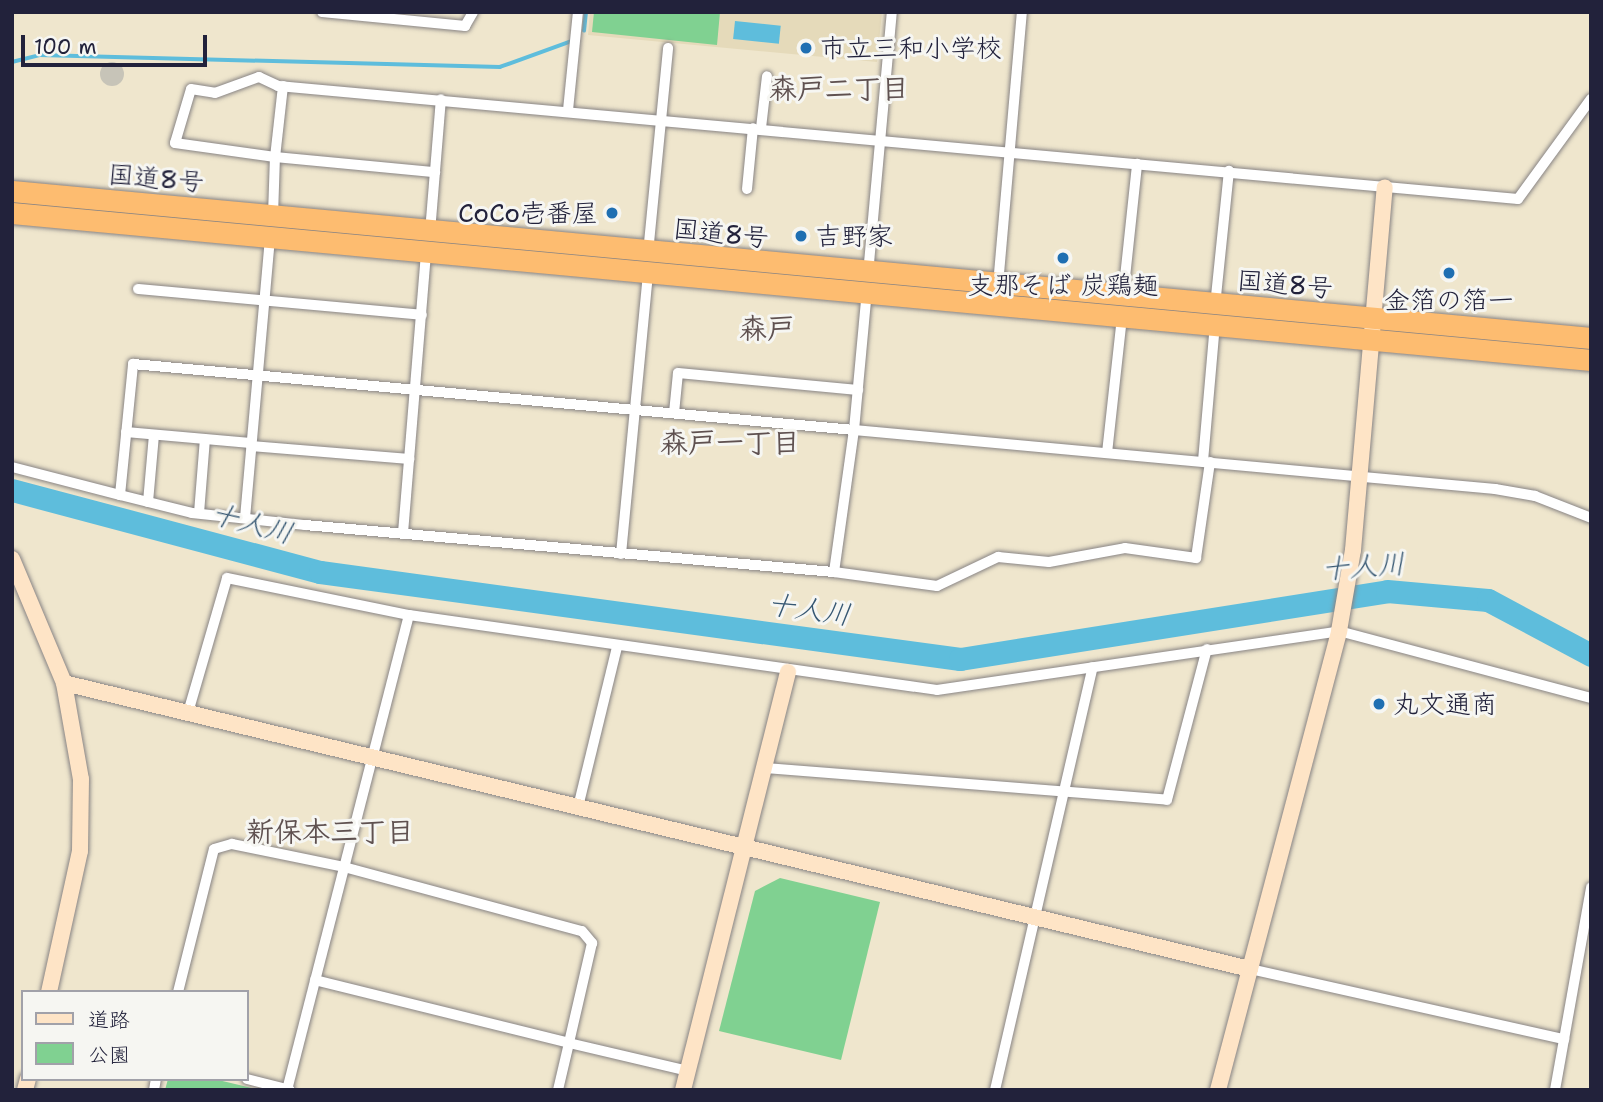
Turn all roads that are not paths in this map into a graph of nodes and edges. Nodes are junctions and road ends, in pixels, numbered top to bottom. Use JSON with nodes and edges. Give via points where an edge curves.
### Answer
{"nodes":[{"id":1,"x":322,"y":12,"type":"edge"},
{"id":2,"x":473,"y":12,"type":"edge"},
{"id":3,"x":578,"y":12,"type":"edge"},
{"id":4,"x":892,"y":12,"type":"edge"},
{"id":5,"x":1022,"y":12,"type":"edge"},
{"id":6,"x":403,"y":16,"type":"edge"},
{"id":7,"x":668,"y":48,"type":"dead end"},
{"id":8,"x":767,"y":76,"type":"dead end"},
{"id":9,"x":283,"y":86,"type":"junction"},
{"id":10,"x":441,"y":99,"type":"junction"},
{"id":11,"x":1591,"y":99,"type":"edge"},
{"id":12,"x":568,"y":110,"type":"junction"},
{"id":13,"x":661,"y":120,"type":"junction"},
{"id":14,"x":757,"y":128,"type":"junction"},
{"id":15,"x":881,"y":140,"type":"junction"},
{"id":16,"x":1010,"y":152,"type":"junction"},
{"id":17,"x":275,"y":157,"type":"junction"},
{"id":18,"x":1137,"y":164,"type":"junction"},
{"id":19,"x":1229,"y":171,"type":"junction"},
{"id":20,"x":435,"y":172,"type":"junction"},
{"id":21,"x":1385,"y":187,"type":"junction"},
{"id":22,"x":747,"y":189,"type":"dead end"},
{"id":23,"x":12,"y":191,"type":"edge"},
{"id":24,"x":12,"y":213,"type":"edge"},
{"id":25,"x":271,"y":228,"type":"junction"},
{"id":26,"x":428,"y":242,"type":"junction"},
{"id":27,"x":648,"y":263,"type":"junction"},
{"id":28,"x":867,"y":284,"type":"junction"},
{"id":29,"x":998,"y":285,"type":"junction"},
{"id":30,"x":138,"y":289,"type":"dead end"},
{"id":31,"x":1123,"y":296,"type":"junction"},
{"id":32,"x":264,"y":302,"type":"junction"},
{"id":33,"x":422,"y":315,"type":"junction"},
{"id":34,"x":1215,"y":316,"type":"junction"},
{"id":35,"x":1122,"y":318,"type":"junction"},
{"id":36,"x":1372,"y":330,"type":"junction"},
{"id":37,"x":1588,"y":338,"type":"edge"},
{"id":38,"x":1591,"y":360,"type":"edge"},
{"id":39,"x":257,"y":376,"type":"junction"},
{"id":40,"x":415,"y":389,"type":"junction"},
{"id":41,"x":858,"y":390,"type":"junction"},
{"id":42,"x":634,"y":409,"type":"junction"},
{"id":43,"x":674,"y":413,"type":"junction"},
{"id":44,"x":854,"y":430,"type":"junction"},
{"id":45,"x":126,"y":432,"type":"junction"},
{"id":46,"x":153,"y":435,"type":"junction"},
{"id":47,"x":205,"y":439,"type":"junction"},
{"id":48,"x":251,"y":444,"type":"junction"},
{"id":49,"x":1107,"y":453,"type":"junction"},
{"id":50,"x":409,"y":459,"type":"junction"},
{"id":51,"x":1206,"y":461,"type":"junction"},
{"id":52,"x":12,"y":467,"type":"edge"},
{"id":53,"x":1360,"y":473,"type":"junction"},
{"id":54,"x":120,"y":495,"type":"junction"},
{"id":55,"x":148,"y":502,"type":"junction"},
{"id":56,"x":199,"y":513,"type":"junction"},
{"id":57,"x":245,"y":517,"type":"junction"},
{"id":58,"x":1591,"y":518,"type":"edge"},
{"id":59,"x":402,"y":533,"type":"junction"},
{"id":60,"x":621,"y":554,"type":"junction"},
{"id":61,"x":13,"y":564,"type":"edge"},
{"id":62,"x":835,"y":572,"type":"junction"},
{"id":63,"x":409,"y":615,"type":"junction"},
{"id":64,"x":1339,"y":631,"type":"junction"},
{"id":65,"x":617,"y":647,"type":"junction"},
{"id":66,"x":1207,"y":649,"type":"junction"},
{"id":67,"x":1093,"y":667,"type":"junction"},
{"id":68,"x":788,"y":672,"type":"junction"},
{"id":69,"x":64,"y":682,"type":"junction"},
{"id":70,"x":1591,"y":698,"type":"edge"},
{"id":71,"x":190,"y":709,"type":"junction"},
{"id":72,"x":373,"y":756,"type":"junction"},
{"id":73,"x":764,"y":768,"type":"junction"},
{"id":74,"x":1063,"y":793,"type":"junction"},
{"id":75,"x":578,"y":807,"type":"junction"},
{"id":76,"x":743,"y":849,"type":"junction"},
{"id":77,"x":344,"y":867,"type":"junction"},
{"id":78,"x":1591,"y":887,"type":"edge"},
{"id":79,"x":1036,"y":918,"type":"junction"},
{"id":80,"x":1250,"y":969,"type":"junction"},
{"id":81,"x":315,"y":980,"type":"junction"},
{"id":82,"x":49,"y":990,"type":"edge"},
{"id":83,"x":179,"y":990,"type":"edge"},
{"id":84,"x":1564,"y":1039,"type":"junction"},
{"id":85,"x":569,"y":1044,"type":"junction"},
{"id":86,"x":688,"y":1071,"type":"junction"},
{"id":87,"x":248,"y":1079,"type":"edge"},
{"id":88,"x":288,"y":1089,"type":"edge"},
{"id":89,"x":558,"y":1090,"type":"edge"},
{"id":90,"x":683,"y":1090,"type":"edge"},
{"id":91,"x":995,"y":1090,"type":"edge"},
{"id":92,"x":1218,"y":1090,"type":"edge"},
{"id":93,"x":1555,"y":1090,"type":"edge"}],
"edges":[{"from":1,"to":6,"type":"street"},
{"from":2,"to":6,"type":"street","via":[[465,26]]},
{"from":3,"to":12,"type":"street"},
{"from":4,"to":15,"type":"street"},
{"from":5,"to":16,"type":"street"},
{"from":7,"to":13,"type":"street"},
{"from":8,"to":14,"type":"street"},
{"from":9,"to":10,"type":"street"},
{"from":9,"to":17,"type":"street"},
{"from":9,"to":17,"type":"street","via":[[259,77],[215,93],[191,89],[175,143]]},
{"from":10,"to":12,"type":"street"},
{"from":10,"to":20,"type":"street"},
{"from":11,"to":21,"type":"street","via":[[1518,198]]},
{"from":12,"to":13,"type":"street"},
{"from":13,"to":14,"type":"street"},
{"from":13,"to":27,"type":"street"},
{"from":14,"to":15,"type":"street"},
{"from":14,"to":22,"type":"street"},
{"from":15,"to":16,"type":"street"},
{"from":15,"to":28,"type":"street"},
{"from":16,"to":18,"type":"street"},
{"from":16,"to":29,"type":"street"},
{"from":17,"to":20,"type":"street"},
{"from":17,"to":25,"type":"street"},
{"from":18,"to":19,"type":"street"},
{"from":18,"to":31,"type":"street"},
{"from":19,"to":21,"type":"street"},
{"from":19,"to":34,"type":"street"},
{"from":20,"to":26,"type":"street"},
{"from":21,"to":36,"type":"street"},
{"from":23,"to":25,"type":"highway","name":"国道8号"},
{"from":24,"to":25,"type":"highway","name":"国道8号"},
{"from":25,"to":26,"type":"highway","name":"国道8号"},
{"from":25,"to":32,"type":"street"},
{"from":26,"to":27,"type":"highway","name":"国道8号"},
{"from":26,"to":33,"type":"street"},
{"from":27,"to":28,"type":"highway","name":"国道8号"},
{"from":27,"to":42,"type":"street"},
{"from":28,"to":29,"type":"highway","name":"国道8号"},
{"from":28,"to":35,"type":"highway","name":"国道8号"},
{"from":28,"to":41,"type":"street"},
{"from":29,"to":31,"type":"highway","name":"国道8号"},
{"from":30,"to":32,"type":"street"},
{"from":31,"to":34,"type":"highway","name":"国道8号"},
{"from":32,"to":33,"type":"street"},
{"from":32,"to":39,"type":"street"},
{"from":33,"to":40,"type":"street"},
{"from":34,"to":35,"type":"highway","name":"国道8号"},
{"from":34,"to":36,"type":"highway","name":"国道8号"},
{"from":34,"to":51,"type":"street"},
{"from":35,"to":49,"type":"street"},
{"from":36,"to":37,"type":"highway","name":"国道8号"},
{"from":36,"to":38,"type":"highway","name":"国道8号"},
{"from":36,"to":53,"type":"street"},
{"from":39,"to":40,"type":"street"},
{"from":39,"to":45,"type":"street","via":[[133,364]]},
{"from":39,"to":48,"type":"street"},
{"from":40,"to":42,"type":"street"},
{"from":40,"to":50,"type":"street"},
{"from":41,"to":43,"type":"street","via":[[678,373]]},
{"from":41,"to":44,"type":"street"},
{"from":42,"to":43,"type":"street"},
{"from":42,"to":60,"type":"street"},
{"from":43,"to":44,"type":"street"},
{"from":44,"to":49,"type":"street"},
{"from":44,"to":62,"type":"street"},
{"from":45,"to":46,"type":"street"},
{"from":45,"to":54,"type":"street"},
{"from":46,"to":47,"type":"street"},
{"from":46,"to":55,"type":"street"},
{"from":47,"to":48,"type":"street"},
{"from":47,"to":56,"type":"street"},
{"from":48,"to":50,"type":"street"},
{"from":48,"to":57,"type":"street"},
{"from":49,"to":51,"type":"street"},
{"from":50,"to":59,"type":"street"},
{"from":51,"to":53,"type":"street"},
{"from":51,"to":62,"type":"street","via":[[1196,558],[1125,548],[1049,562],[998,557],[937,586]]},
{"from":52,"to":54,"type":"street"},
{"from":53,"to":58,"type":"street","via":[[1535,496]]},
{"from":53,"to":64,"type":"street"},
{"from":54,"to":55,"type":"street"},
{"from":55,"to":56,"type":"street"},
{"from":56,"to":57,"type":"street"},
{"from":57,"to":59,"type":"street"},
{"from":59,"to":60,"type":"street"},
{"from":60,"to":62,"type":"street"},
{"from":61,"to":69,"type":"street"},
{"from":63,"to":65,"type":"street"},
{"from":63,"to":71,"type":"street","via":[[228,578]]},
{"from":63,"to":72,"type":"street"},
{"from":64,"to":66,"type":"street"},
{"from":64,"to":70,"type":"street"},
{"from":64,"to":80,"type":"street"},
{"from":65,"to":68,"type":"street"},
{"from":65,"to":75,"type":"street"},
{"from":66,"to":67,"type":"street"},
{"from":66,"to":74,"type":"street","via":[[1167,800]]},
{"from":67,"to":68,"type":"street","via":[[937,690]]},
{"from":67,"to":74,"type":"street"},
{"from":68,"to":73,"type":"street"},
{"from":69,"to":71,"type":"street"},
{"from":69,"to":82,"type":"street","via":[[81,779],[80,851]]},
{"from":71,"to":72,"type":"street"},
{"from":72,"to":75,"type":"street"},
{"from":72,"to":77,"type":"street"},
{"from":73,"to":74,"type":"street"},
{"from":73,"to":76,"type":"street"},
{"from":74,"to":79,"type":"street"},
{"from":75,"to":76,"type":"street"},
{"from":76,"to":79,"type":"street"},
{"from":76,"to":86,"type":"street"},
{"from":77,"to":81,"type":"street"},
{"from":77,"to":83,"type":"street","via":[[232,844],[214,849]]},
{"from":77,"to":85,"type":"street","via":[[582,931],[592,943]]},
{"from":78,"to":84,"type":"street"},
{"from":79,"to":80,"type":"street"},
{"from":79,"to":91,"type":"street"},
{"from":80,"to":84,"type":"street"},
{"from":80,"to":92,"type":"street"},
{"from":81,"to":85,"type":"street"},
{"from":81,"to":88,"type":"street"},
{"from":84,"to":93,"type":"street"},
{"from":85,"to":86,"type":"street"},
{"from":85,"to":89,"type":"street"},
{"from":86,"to":90,"type":"street"},
{"from":87,"to":88,"type":"street"}]}
